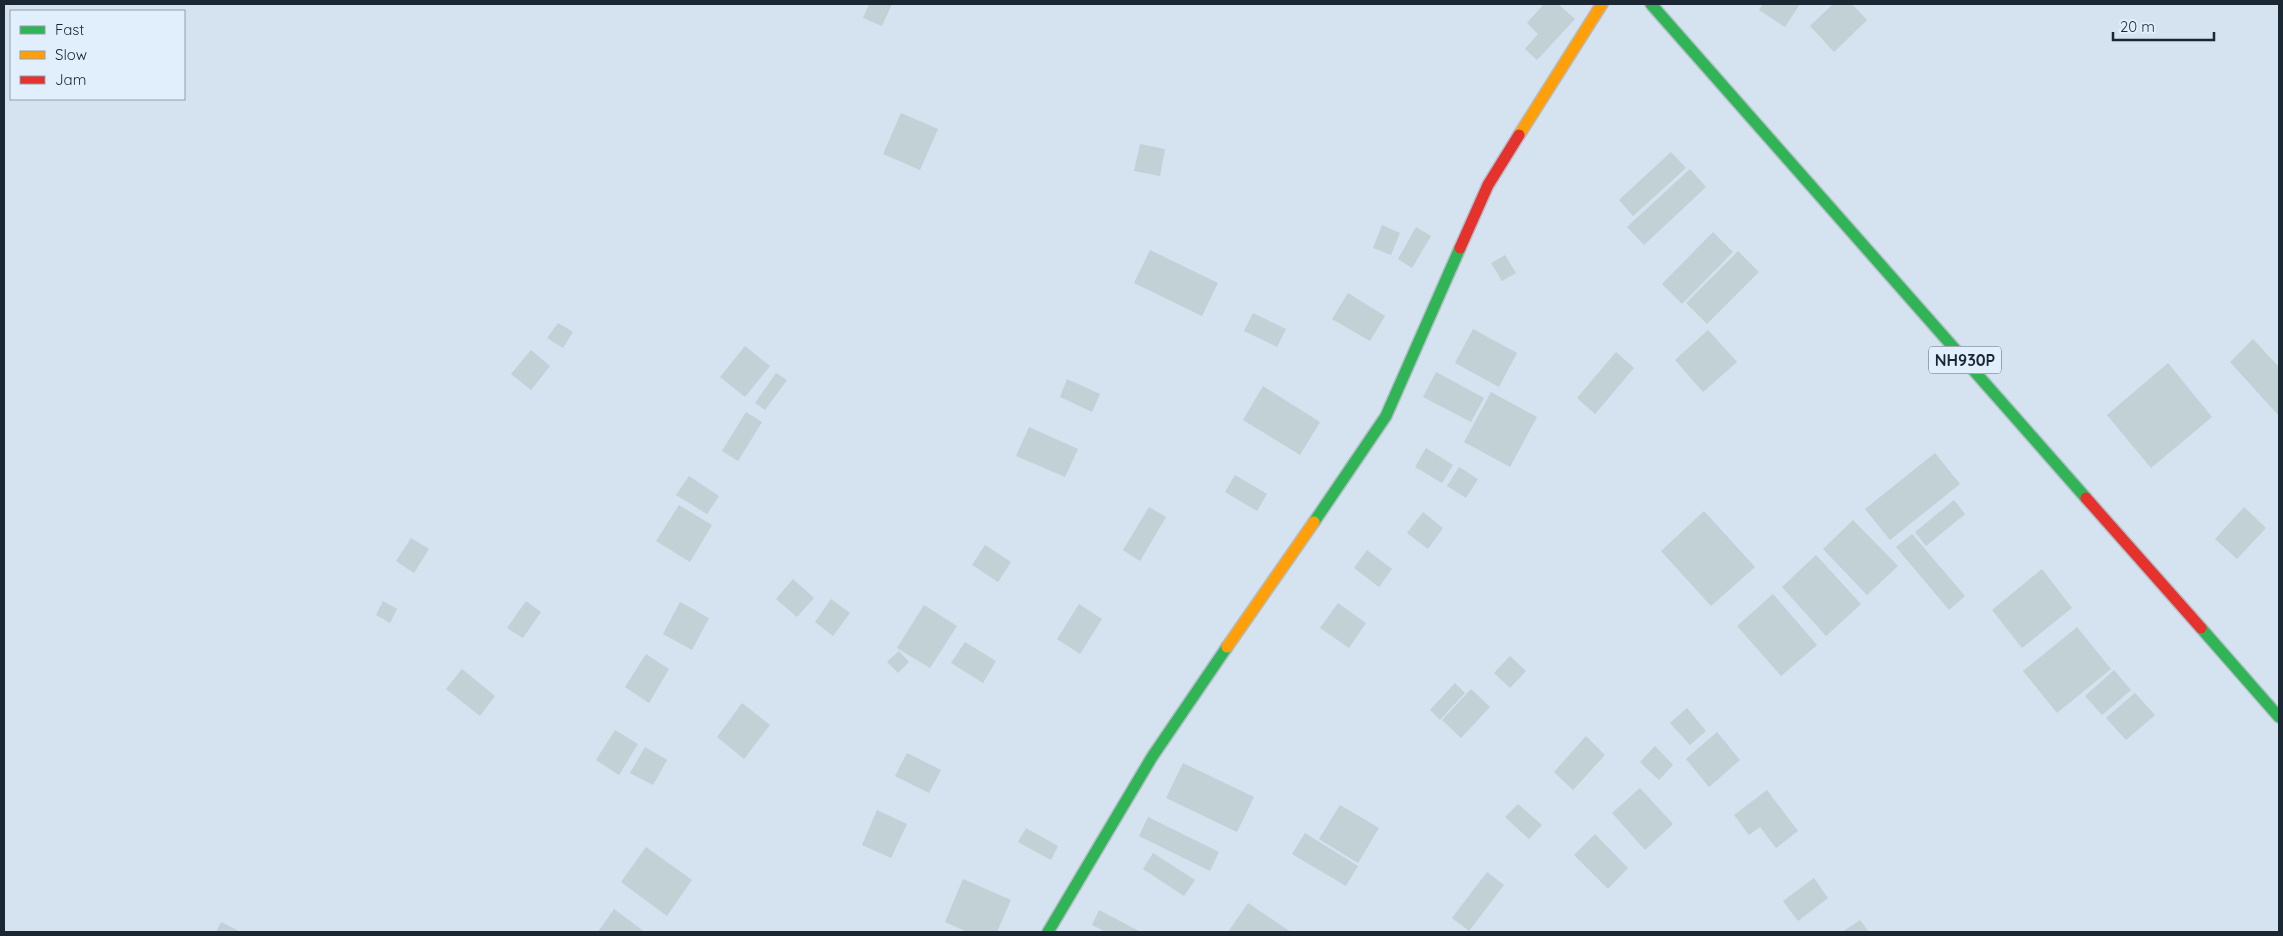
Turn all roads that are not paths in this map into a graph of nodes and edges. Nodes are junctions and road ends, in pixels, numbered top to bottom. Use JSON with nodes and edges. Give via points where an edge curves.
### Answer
{"nodes":[{"id":1,"x":1602,"y":4,"type":"edge"},
{"id":2,"x":1650,"y":4,"type":"edge"},
{"id":3,"x":2279,"y":717,"type":"edge"},
{"id":4,"x":1048,"y":932,"type":"edge"}],
"edges":[{"from":1,"to":4,"type":"main road","via":[[1488,185],[1386,416],[1152,757]]},
{"from":2,"to":3,"type":"main road","number":"NH930P"}]}
